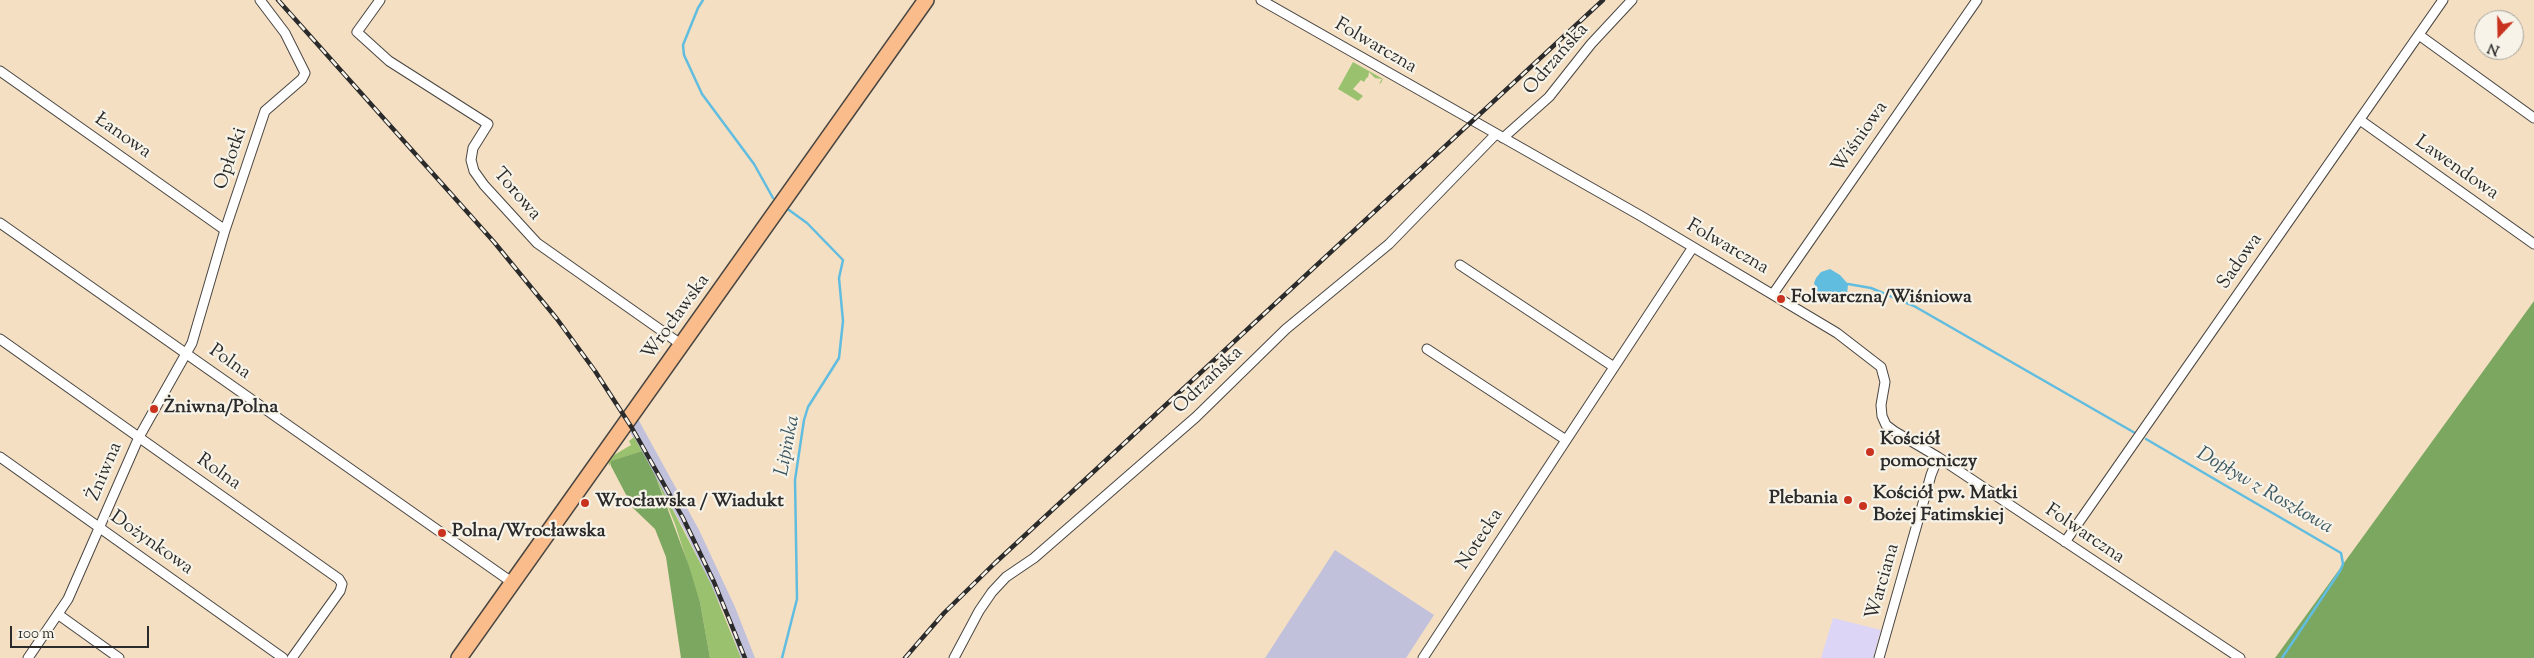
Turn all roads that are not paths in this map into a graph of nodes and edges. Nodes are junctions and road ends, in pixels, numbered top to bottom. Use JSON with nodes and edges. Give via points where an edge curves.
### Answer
{"nodes":[{"id":1,"x":260,"y":0,"type":"edge"},
{"id":2,"x":380,"y":0,"type":"edge"},
{"id":3,"x":926,"y":0,"type":"edge"},
{"id":4,"x":1261,"y":0,"type":"edge"},
{"id":5,"x":1632,"y":0,"type":"edge"},
{"id":6,"x":1977,"y":0,"type":"edge"},
{"id":7,"x":2443,"y":0,"type":"edge"},
{"id":8,"x":2419,"y":36,"type":"junction"},
{"id":9,"x":0,"y":72,"type":"edge"},
{"id":10,"x":2534,"y":118,"type":"edge"},
{"id":11,"x":2360,"y":120,"type":"junction"},
{"id":12,"x":1499,"y":136,"type":"junction"},
{"id":13,"x":0,"y":223,"type":"edge"},
{"id":14,"x":225,"y":230,"type":"junction"},
{"id":15,"x":2534,"y":244,"type":"edge"},
{"id":16,"x":1693,"y":247,"type":"junction"},
{"id":17,"x":1460,"y":265,"type":"dead end"},
{"id":18,"x":1773,"y":294,"type":"junction"},
{"id":19,"x":0,"y":339,"type":"edge"},
{"id":20,"x":682,"y":345,"type":"junction"},
{"id":21,"x":1427,"y":349,"type":"dead end"},
{"id":22,"x":187,"y":353,"type":"junction"},
{"id":23,"x":1614,"y":366,"type":"junction"},
{"id":24,"x":139,"y":437,"type":"junction"},
{"id":25,"x":1566,"y":440,"type":"junction"},
{"id":26,"x":0,"y":457,"type":"edge"},
{"id":27,"x":1938,"y":457,"type":"junction"},
{"id":28,"x":100,"y":528,"type":"junction"},
{"id":29,"x":2065,"y":542,"type":"junction"},
{"id":30,"x":513,"y":583,"type":"junction"},
{"id":31,"x":59,"y":615,"type":"junction"},
{"id":32,"x":28,"y":658,"type":"edge"},
{"id":33,"x":119,"y":658,"type":"edge"},
{"id":34,"x":283,"y":658,"type":"edge"},
{"id":35,"x":292,"y":658,"type":"edge"},
{"id":36,"x":460,"y":658,"type":"edge"},
{"id":37,"x":954,"y":658,"type":"edge"},
{"id":38,"x":1423,"y":658,"type":"edge"},
{"id":39,"x":1879,"y":658,"type":"edge"},
{"id":40,"x":2240,"y":658,"type":"edge"}],
"edges":[{"from":1,"to":14,"type":"street","name":"Opłotki","via":[[285,33],[305,74],[265,110]]},
{"from":2,"to":20,"type":"street","name":"Torowa","via":[[357,32],[389,60],[488,124],[473,148],[471,160],[474,171],[537,243]]},
{"from":3,"to":20,"type":"main road","name":"Wrocławska"},
{"from":4,"to":12,"type":"street","name":"Folwarczna"},
{"from":5,"to":12,"type":"street","name":"Odrzańska","via":[[1591,44],[1549,97]]},
{"from":6,"to":18,"type":"street","name":"Wiśniowa"},
{"from":7,"to":8,"type":"street","name":"Sadowa"},
{"from":8,"to":10,"type":"street"},
{"from":8,"to":11,"type":"street","name":"Sadowa"},
{"from":9,"to":14,"type":"street","name":"Łanowa"},
{"from":11,"to":15,"type":"street","name":"Lawendowa"},
{"from":11,"to":29,"type":"street","name":"Sadowa"},
{"from":12,"to":16,"type":"street","name":"Folwarczna"},
{"from":12,"to":37,"type":"street","name":"Odrzańska","via":[[1389,244],[1286,329],[1174,436],[1034,558],[1006,577],[979,611]]},
{"from":13,"to":22,"type":"street","name":"Polna"},
{"from":14,"to":22,"type":"street","name":"Opłotki"},
{"from":16,"to":18,"type":"street","name":"Folwarczna"},
{"from":16,"to":23,"type":"street","name":"Notecka"},
{"from":17,"to":23,"type":"street"},
{"from":18,"to":27,"type":"street","name":"Folwarczna","via":[[1838,333],[1876,362],[1885,373],[1881,405],[1886,425]]},
{"from":19,"to":24,"type":"street","name":"Rolna"},
{"from":20,"to":30,"type":"main road","name":"Wrocławska"},
{"from":21,"to":25,"type":"street"},
{"from":22,"to":24,"type":"street","name":"Żniwna"},
{"from":22,"to":30,"type":"street","name":"Polna"},
{"from":23,"to":25,"type":"street","name":"Notecka"},
{"from":24,"to":28,"type":"street","name":"Żniwna"},
{"from":24,"to":35,"type":"street","name":"Rolna","via":[[340,578],[340,591]]},
{"from":25,"to":38,"type":"street","name":"Notecka"},
{"from":26,"to":28,"type":"street","name":"Dożynkowa"},
{"from":27,"to":29,"type":"street","name":"Folwarczna"},
{"from":27,"to":39,"type":"street","name":"Warciana"},
{"from":28,"to":31,"type":"street","name":"Żniwna"},
{"from":28,"to":34,"type":"street","name":"Dożynkowa"},
{"from":29,"to":40,"type":"street","name":"Folwarczna"},
{"from":30,"to":36,"type":"main road","name":"Wrocławska"},
{"from":31,"to":32,"type":"street","name":"Żniwna"},
{"from":31,"to":33,"type":"street"}]}
